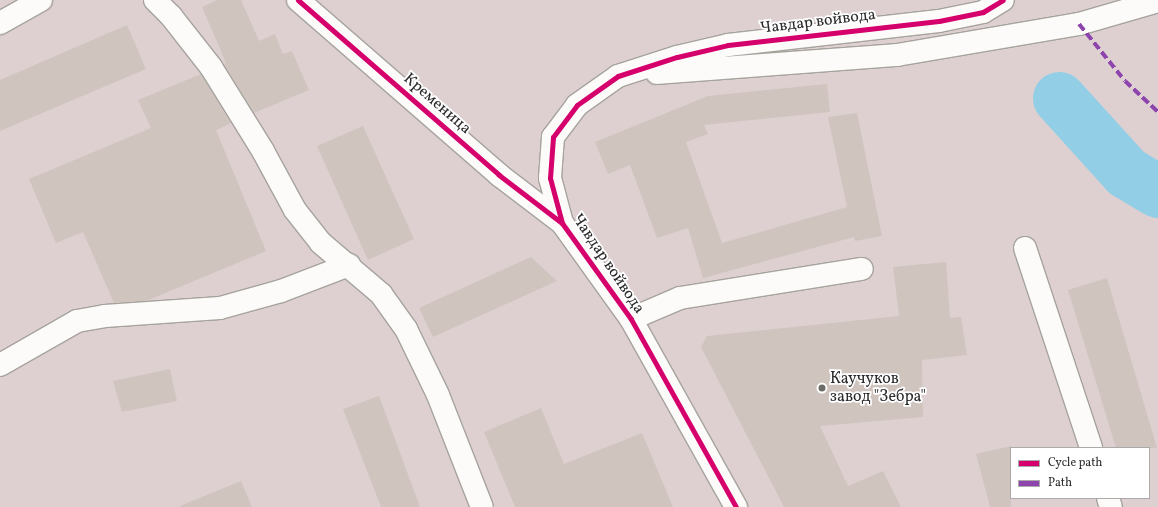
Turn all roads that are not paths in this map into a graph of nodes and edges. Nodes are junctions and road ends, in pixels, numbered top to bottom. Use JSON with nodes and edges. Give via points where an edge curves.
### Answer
{"nodes":[{"id":1,"x":41,"y":0,"type":"edge"},
{"id":2,"x":155,"y":0,"type":"edge"},
{"id":3,"x":298,"y":0,"type":"edge"},
{"id":4,"x":1003,"y":0,"type":"edge"},
{"id":5,"x":1158,"y":1,"type":"edge"},
{"id":6,"x":0,"y":23,"type":"edge"},
{"id":7,"x":618,"y":76,"type":"junction"},
{"id":8,"x":562,"y":223,"type":"junction"},
{"id":9,"x":1025,"y":248,"type":"dead end"},
{"id":10,"x":349,"y":265,"type":"junction"},
{"id":11,"x":862,"y":269,"type":"dead end"},
{"id":12,"x":631,"y":319,"type":"junction"},
{"id":13,"x":0,"y":365,"type":"edge"},
{"id":14,"x":1091,"y":447,"type":"edge"},
{"id":15,"x":482,"y":507,"type":"edge"},
{"id":16,"x":736,"y":507,"type":"edge"}],
"edges":[{"from":1,"to":6,"type":"street"},
{"from":2,"to":10,"type":"street","via":[[171,16],[211,68],[263,151],[295,210],[321,243]]},
{"from":3,"to":8,"type":"street","name":"Кременица","via":[[499,175]]},
{"from":4,"to":7,"type":"street","name":"Чавдар войвода","via":[[983,12],[939,21],[728,45],[677,57]]},
{"from":5,"to":7,"type":"street","via":[[1079,24],[897,55]]},
{"from":7,"to":8,"type":"street","name":"Чавдар войвода","via":[[577,105],[553,137],[550,178]]},
{"from":8,"to":12,"type":"street","name":"Чавдар войвода"},
{"from":9,"to":14,"type":"street"},
{"from":10,"to":13,"type":"street","via":[[281,292],[220,308],[105,316],[77,321]]},
{"from":10,"to":15,"type":"street","via":[[381,294],[406,329],[438,395]]},
{"from":11,"to":12,"type":"street","via":[[680,298]]},
{"from":12,"to":16,"type":"street","name":"Чавдар войвода"}]}
